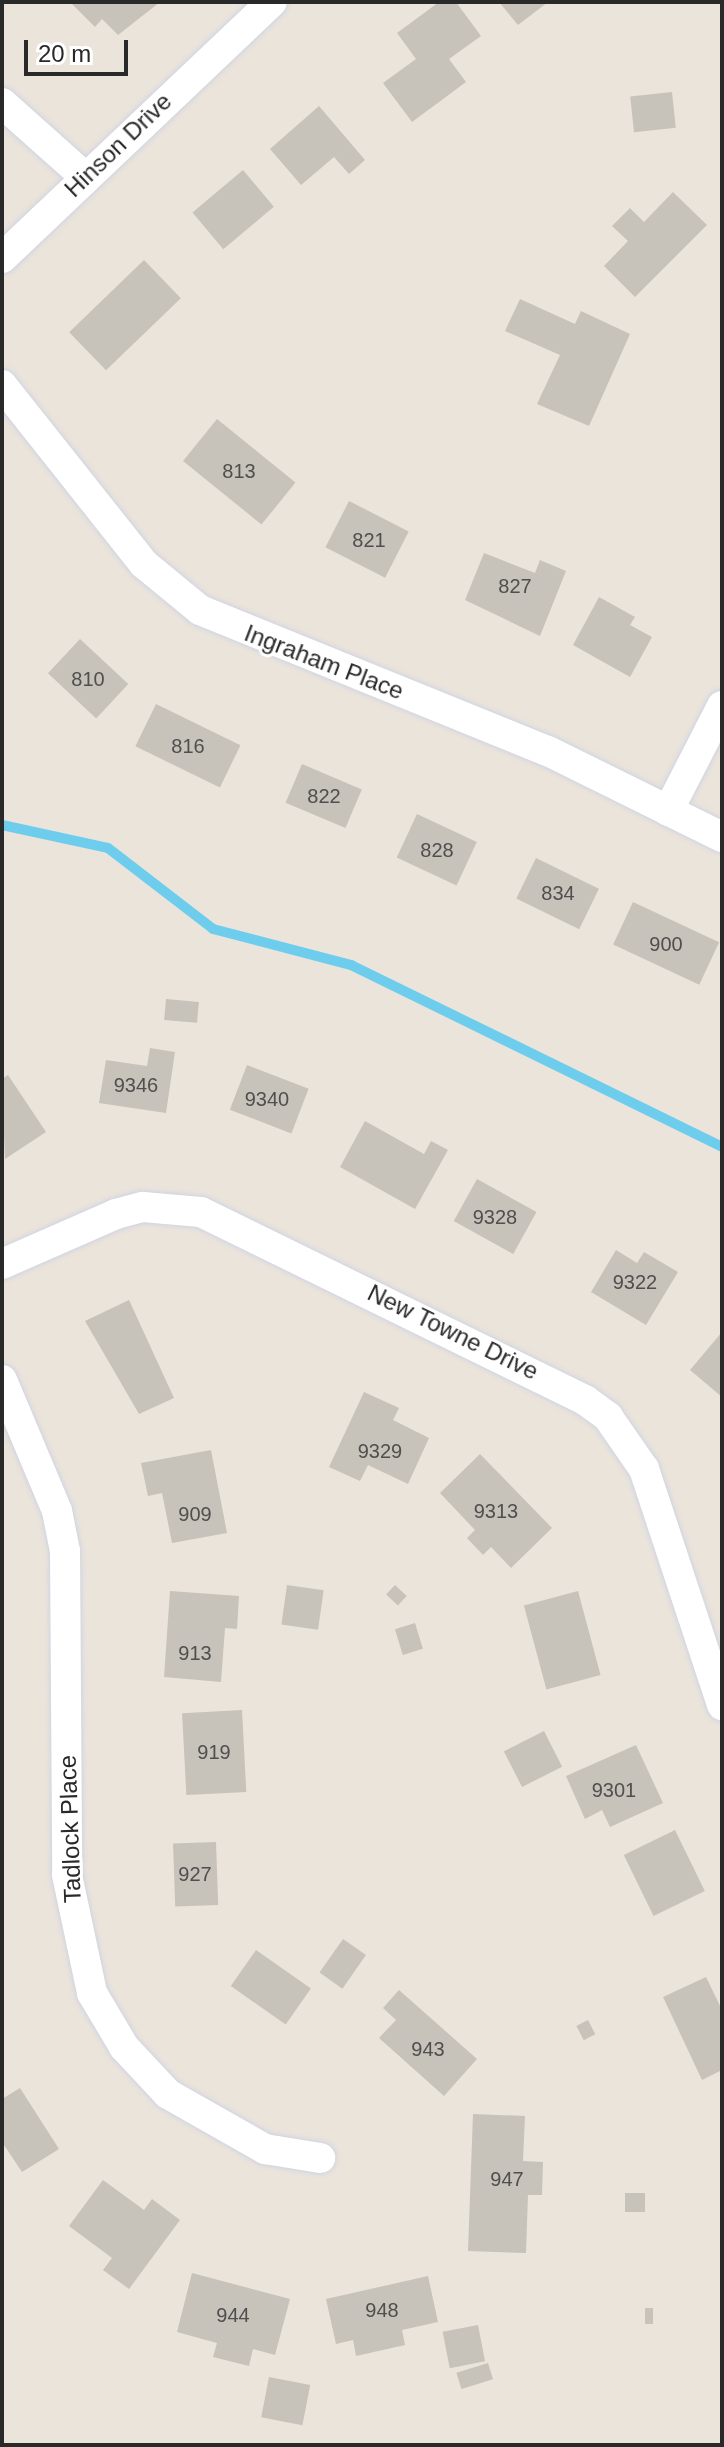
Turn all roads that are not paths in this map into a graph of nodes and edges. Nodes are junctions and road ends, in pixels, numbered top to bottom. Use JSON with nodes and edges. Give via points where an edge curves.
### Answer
{"nodes":[{"id":1,"x":272,"y":2,"type":"edge"},
{"id":2,"x":2,"y":103,"type":"edge"},
{"id":3,"x":85,"y":177,"type":"junction"},
{"id":4,"x":2,"y":258,"type":"edge"},
{"id":5,"x":2,"y":385,"type":"edge"},
{"id":6,"x":722,"y":706,"type":"edge"},
{"id":7,"x":668,"y":811,"type":"junction"},
{"id":8,"x":722,"y":837,"type":"edge"},
{"id":9,"x":2,"y":1264,"type":"edge"},
{"id":10,"x":2,"y":1380,"type":"edge"},
{"id":11,"x":722,"y":1705,"type":"edge"},
{"id":12,"x":320,"y":2158,"type":"dead end"}],
"edges":[{"from":1,"to":3,"type":"street","name":"Hinson Drive"},
{"from":2,"to":3,"type":"street"},
{"from":3,"to":4,"type":"street","name":"Hinson Drive"},
{"from":5,"to":7,"type":"street","name":"Ingraham Place","via":[[144,564],[200,610],[548,751]]},
{"from":6,"to":7,"type":"street"},
{"from":7,"to":8,"type":"street","name":"Ingraham Place"},
{"from":9,"to":11,"type":"street","name":"New Towne Drive","via":[[116,1214],[143,1207],[201,1212],[585,1400],[608,1417],[644,1469]]},
{"from":10,"to":12,"type":"street","name":"Tadlock Place","via":[[57,1511],[65,1551],[67,1875],[92,1993],[124,2047],[168,2094],[265,2149]]}]}
